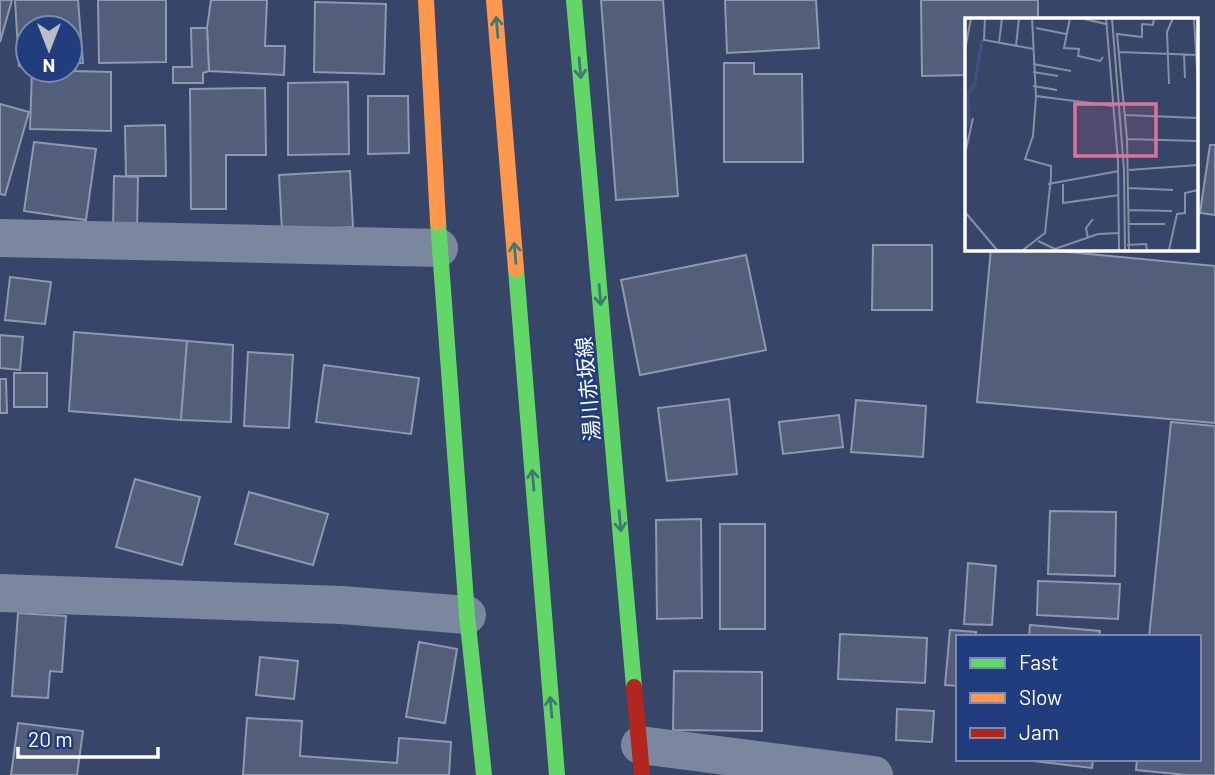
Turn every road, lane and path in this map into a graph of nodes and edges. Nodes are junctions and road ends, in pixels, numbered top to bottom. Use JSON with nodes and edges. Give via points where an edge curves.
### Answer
{"nodes":[{"id":1,"x":426,"y":0,"type":"edge"},
{"id":2,"x":495,"y":0,"type":"edge"},
{"id":3,"x":574,"y":0,"type":"edge"},
{"id":4,"x":0,"y":238,"type":"edge"},
{"id":5,"x":439,"y":248,"type":"junction"},
{"id":6,"x":0,"y":593,"type":"edge"},
{"id":7,"x":467,"y":615,"type":"junction"},
{"id":8,"x":641,"y":760,"type":"edge"},
{"id":9,"x":484,"y":775,"type":"edge"},
{"id":10,"x":556,"y":775,"type":"edge"},
{"id":11,"x":874,"y":775,"type":"edge"}],
"edges":[{"from":1,"to":5,"type":"main road"},
{"from":10,"to":2,"type":"main road","one_way":true},
{"from":3,"to":8,"type":"main road","name":"湯川赤坂線","one_way":true},
{"from":4,"to":5,"type":"street"},
{"from":5,"to":7,"type":"main road"},
{"from":6,"to":7,"type":"street","via":[[341,605]]},
{"from":7,"to":9,"type":"main road"},
{"from":8,"to":11,"type":"street"}]}
